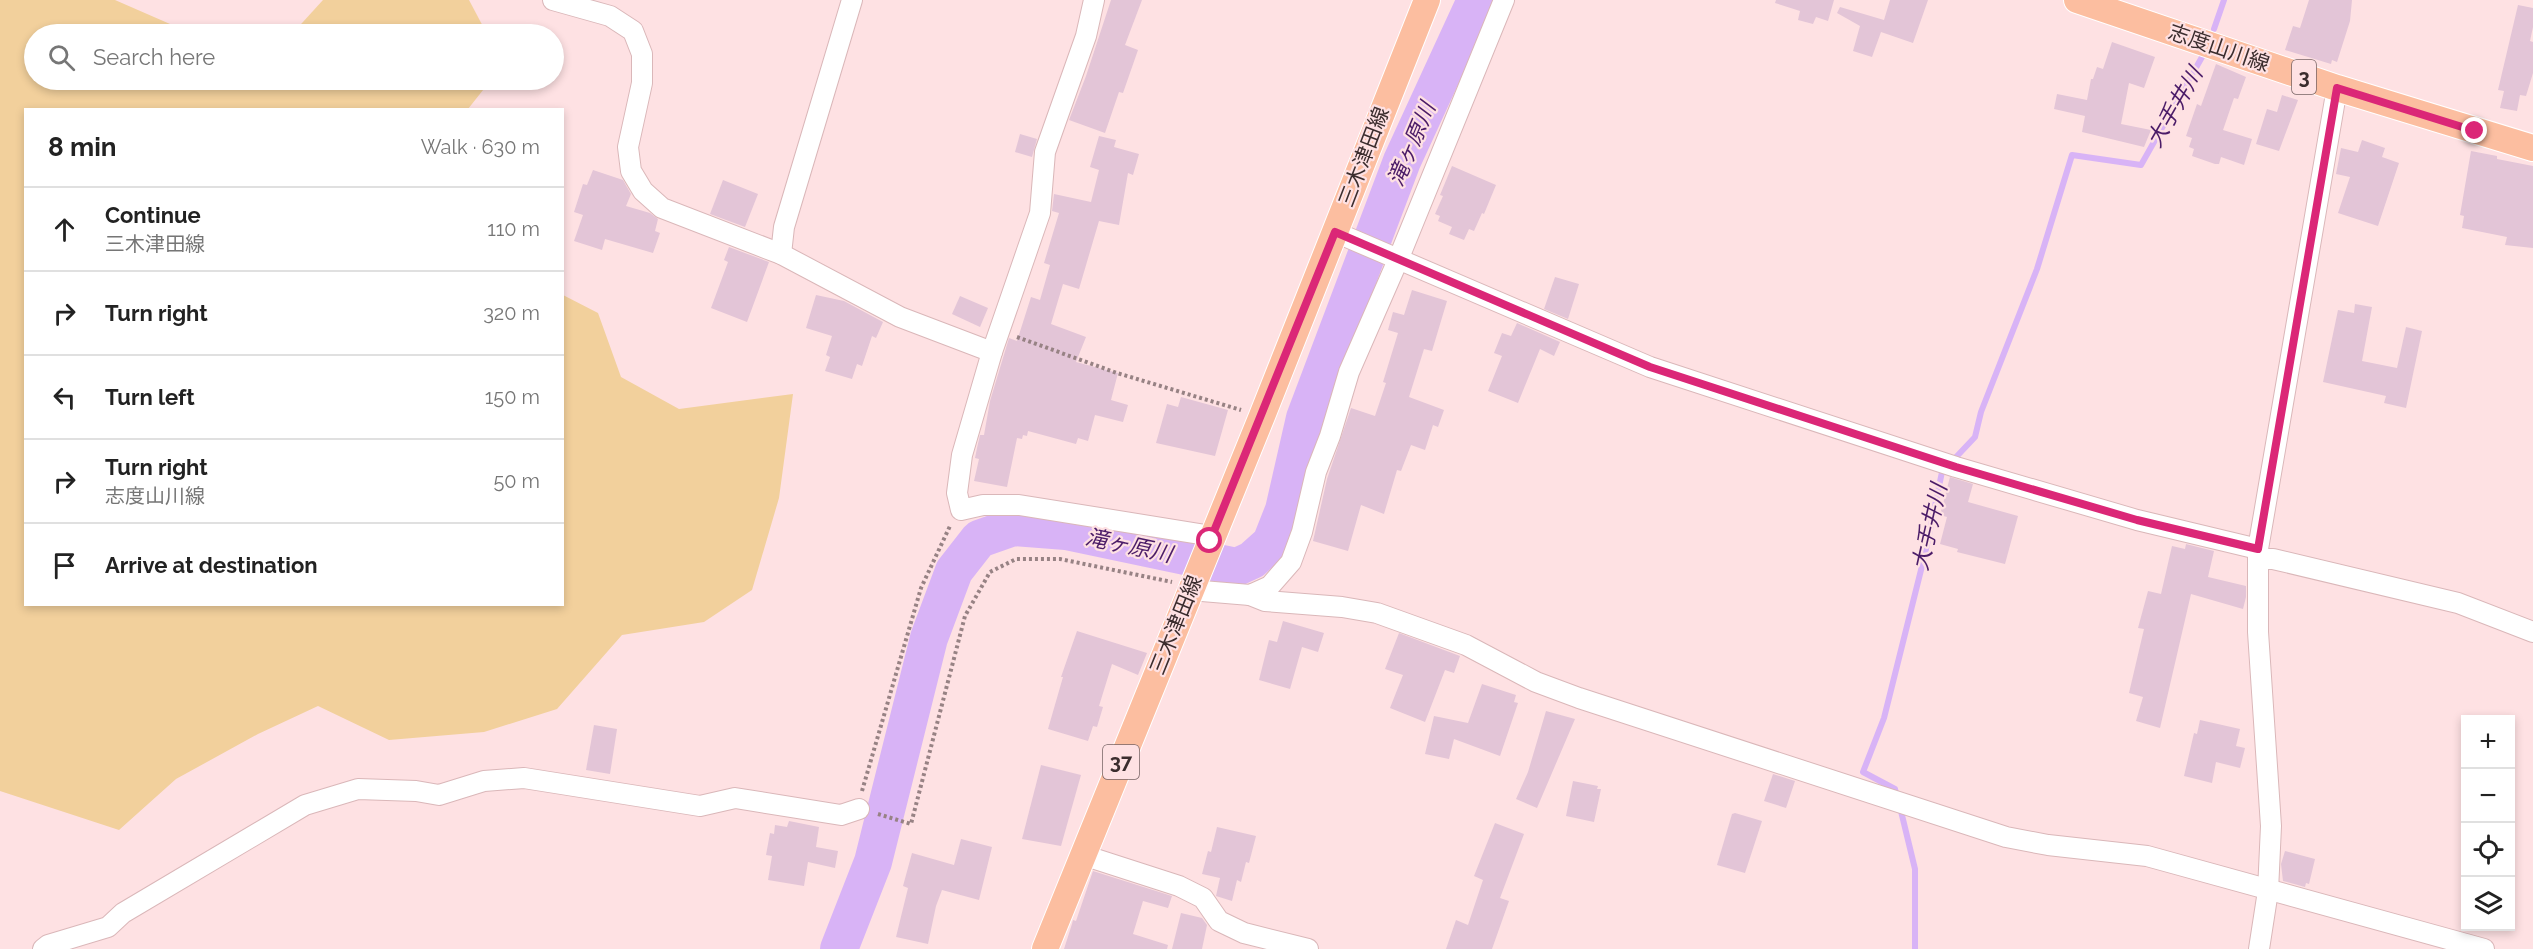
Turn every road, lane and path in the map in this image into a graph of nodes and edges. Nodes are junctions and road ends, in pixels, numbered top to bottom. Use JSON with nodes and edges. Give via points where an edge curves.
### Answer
{"nodes":[{"id":1,"x":553,"y":0,"type":"edge"},
{"id":2,"x":852,"y":0,"type":"edge"},
{"id":3,"x":1094,"y":0,"type":"edge"},
{"id":4,"x":1427,"y":0,"type":"edge"},
{"id":5,"x":1504,"y":0,"type":"edge"},
{"id":6,"x":2077,"y":0,"type":"edge"},
{"id":7,"x":2337,"y":88,"type":"junction"},
{"id":8,"x":2533,"y":148,"type":"edge"},
{"id":9,"x":1341,"y":235,"type":"junction"},
{"id":10,"x":781,"y":254,"type":"junction"},
{"id":11,"x":1393,"y":257,"type":"junction"},
{"id":12,"x":999,"y":330,"type":"junction"},
{"id":13,"x":992,"y":351,"type":"junction"},
{"id":14,"x":1262,"y":416,"type":"junction"},
{"id":15,"x":961,"y":510,"type":"junction"},
{"id":16,"x":1211,"y":538,"type":"junction"},
{"id":17,"x":2258,"y":554,"type":"junction"},
{"id":18,"x":1193,"y":582,"type":"junction"},
{"id":19,"x":1250,"y":595,"type":"junction"},
{"id":20,"x":2533,"y":632,"type":"edge"},
{"id":21,"x":864,"y":810,"type":"junction"},
{"id":22,"x":1083,"y":855,"type":"junction"},
{"id":23,"x":2268,"y":891,"type":"junction"},
{"id":24,"x":43,"y":949,"type":"edge"},
{"id":25,"x":1044,"y":949,"type":"edge"},
{"id":26,"x":1308,"y":949,"type":"edge"},
{"id":27,"x":2259,"y":949,"type":"edge"},
{"id":28,"x":2484,"y":949,"type":"edge"}],
"edges":[{"from":1,"to":10,"type":"street","via":[[610,16],[633,31],[642,54],[642,83],[628,147],[631,171],[643,191],[662,208]]},
{"from":2,"to":10,"type":"street","via":[[784,227]]},
{"from":3,"to":12,"type":"street","via":[[1086,36],[1045,152],[1040,213]]},
{"from":4,"to":9,"type":"main road","name":"三木津田線","number":"37"},
{"from":5,"to":11,"type":"street"},
{"from":6,"to":7,"type":"main road","name":"志度山川線","number":"3"},
{"from":7,"to":8,"type":"main road","name":"志度山川線","number":"3"},
{"from":7,"to":17,"type":"street"},
{"from":9,"to":11,"type":"street"},
{"from":9,"to":14,"type":"main road","name":"三木津田線","number":"37"},
{"from":10,"to":13,"type":"street","via":[[900,317]]},
{"from":11,"to":17,"type":"street","via":[[1650,367],[1956,467]]},
{"from":11,"to":19,"type":"street","via":[[1349,372],[1291,562],[1270,586]]},
{"from":12,"to":13,"type":"street"},
{"from":12,"to":14,"type":"path","via":[[1117,374]]},
{"from":13,"to":15,"type":"street","via":[[962,455],[957,493]]},
{"from":14,"to":16,"type":"main road","name":"三木津田線","number":"37"},
{"from":15,"to":16,"type":"street","via":[[983,505],[1019,505]]},
{"from":15,"to":21,"type":"path","via":[[944,535],[921,588],[863,786]]},
{"from":16,"to":18,"type":"main road","name":"三木津田線","number":"37"},
{"from":17,"to":20,"type":"street","via":[[2458,603]]},
{"from":17,"to":23,"type":"street","via":[[2258,632],[2271,826]]},
{"from":18,"to":19,"type":"street"},
{"from":18,"to":21,"type":"path","via":[[1060,559],[1016,559],[990,572],[965,616],[911,824]]},
{"from":18,"to":22,"type":"main road","name":"三木津田線","number":"37"},
{"from":19,"to":23,"type":"street","via":[[1264,602],[1342,606],[1387,616],[1466,645],[1536,682],[1579,698],[2006,837],[2147,856]]},
{"from":21,"to":24,"type":"street","via":[[841,815],[735,798],[700,806],[524,778],[484,781],[439,795],[358,789],[305,805],[123,913],[108,927]]},
{"from":22,"to":25,"type":"main road","name":"三木津田線","number":"37"},
{"from":22,"to":26,"type":"street","via":[[1179,886],[1203,898],[1219,921],[1244,933]]},
{"from":23,"to":27,"type":"street"},
{"from":23,"to":28,"type":"street"}]}
